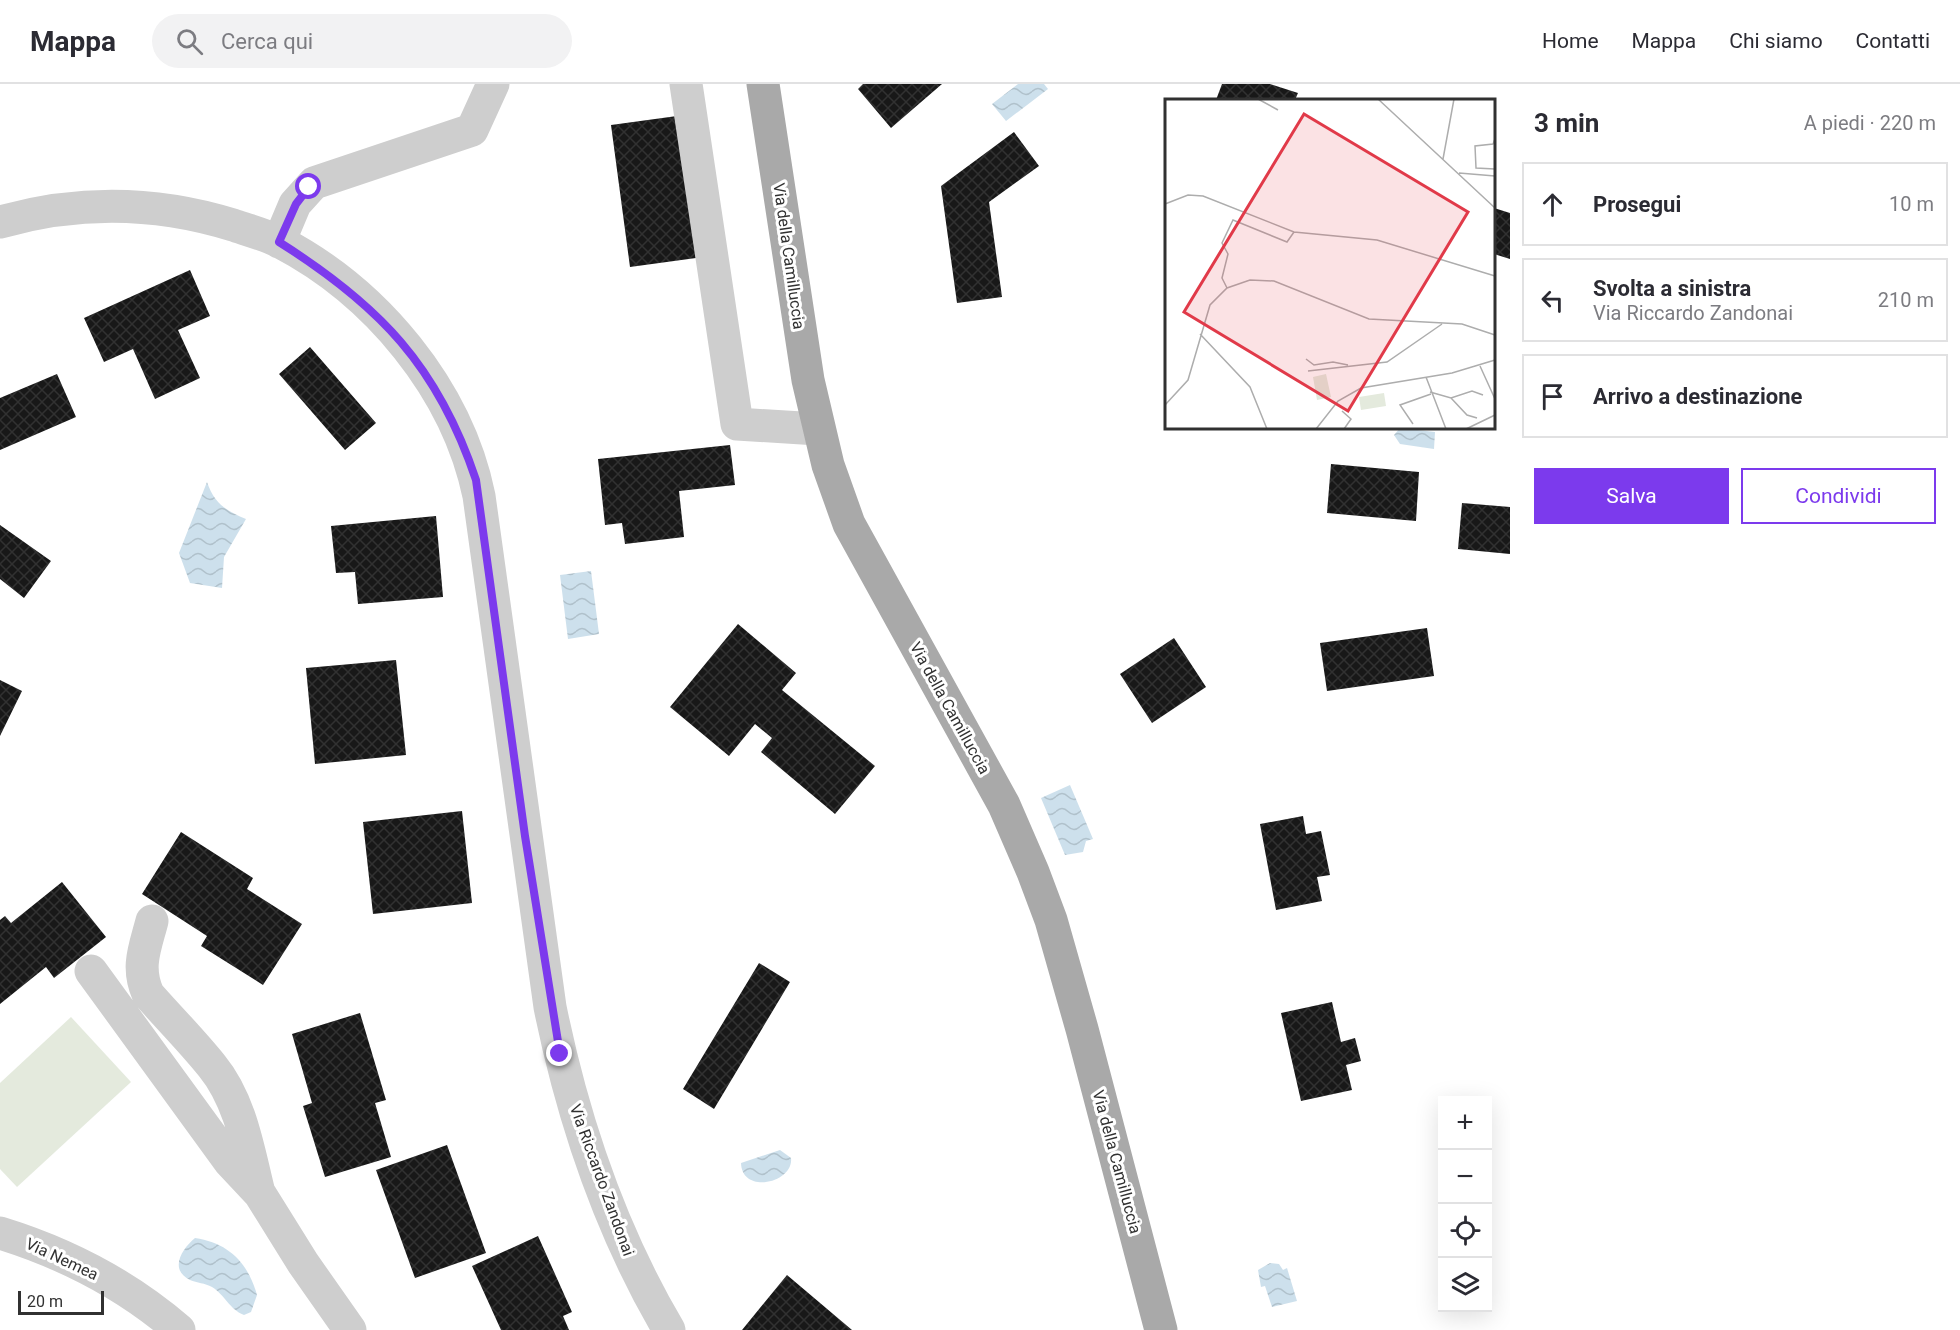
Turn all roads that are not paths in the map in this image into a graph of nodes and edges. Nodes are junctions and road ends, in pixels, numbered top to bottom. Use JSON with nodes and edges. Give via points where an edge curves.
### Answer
{"nodes":[{"id":1,"x":493,"y":84,"type":"edge"},
{"id":2,"x":686,"y":84,"type":"edge"},
{"id":3,"x":763,"y":84,"type":"edge"},
{"id":4,"x":0,"y":222,"type":"edge"},
{"id":5,"x":279,"y":242,"type":"junction"},
{"id":6,"x":818,"y":429,"type":"junction"},
{"id":7,"x":152,"y":921,"type":"dead end"},
{"id":8,"x":91,"y":971,"type":"dead end"},
{"id":9,"x":260,"y":1194,"type":"junction"},
{"id":10,"x":0,"y":1233,"type":"edge"},
{"id":11,"x":180,"y":1330,"type":"edge"},
{"id":12,"x":350,"y":1330,"type":"edge"},
{"id":13,"x":669,"y":1330,"type":"edge"},
{"id":14,"x":1161,"y":1330,"type":"edge"}],
"edges":[{"from":1,"to":5,"type":"street","via":[[472,130],[314,183],[296,204]]},
{"from":2,"to":6,"type":"street","via":[[737,424]]},
{"from":3,"to":6,"type":"main road","name":"Via della Camilluccia"},
{"from":4,"to":5,"type":"street","name":"Via Riccardo Zandonai","via":[[57,209],[154,208],[212,219]]},
{"from":5,"to":13,"type":"street","name":"Via Riccardo Zandonai","via":[[349,290],[400,340],[431,380],[465,445],[479,495],[525,836],[560,1054],[580,1131],[610,1212],[644,1287]]},
{"from":6,"to":14,"type":"main road","name":"Via della Camilluccia","via":[[849,524],[1004,805],[1033,872],[1082,1029]]},
{"from":7,"to":9,"type":"street","via":[[140,970],[142,981],[148,994],[223,1082],[245,1136]]},
{"from":8,"to":9,"type":"street","via":[[230,1162]]},
{"from":9,"to":12,"type":"street"},
{"from":10,"to":11,"type":"street","name":"Via Nemea","via":[[46,1250],[121,1287]]}]}
